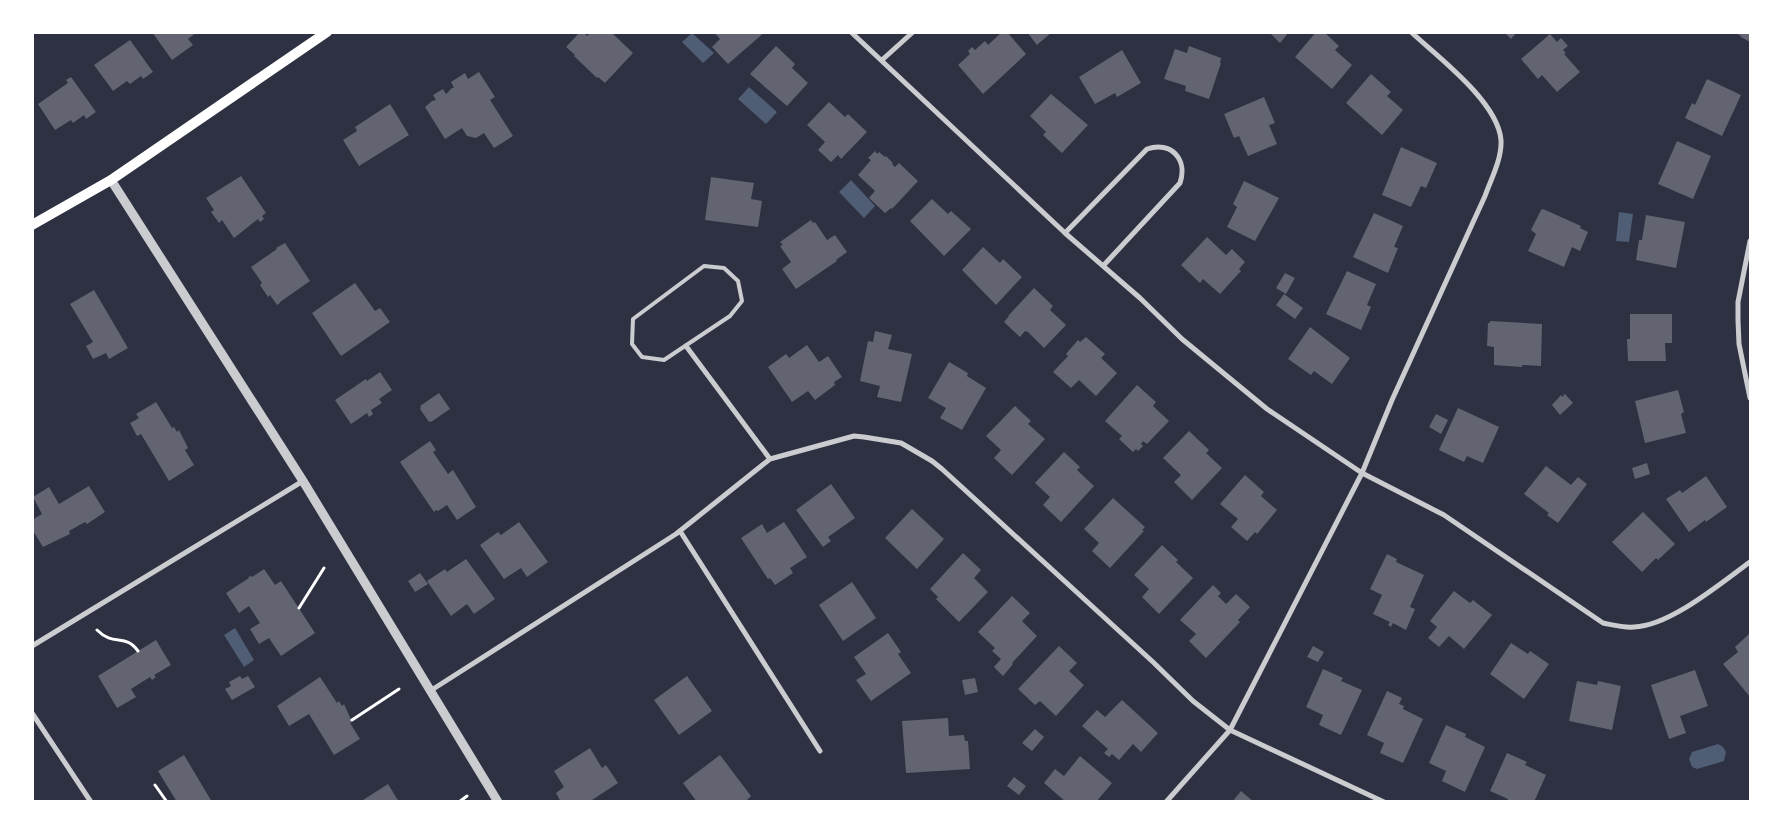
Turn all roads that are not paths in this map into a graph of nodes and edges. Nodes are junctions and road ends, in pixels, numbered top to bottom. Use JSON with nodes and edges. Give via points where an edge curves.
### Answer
{"nodes":[{"id":1,"x":327,"y":32,"type":"edge"},
{"id":2,"x":851,"y":32,"type":"edge"},
{"id":3,"x":913,"y":32,"type":"edge"},
{"id":4,"x":1411,"y":32,"type":"edge"},
{"id":5,"x":882,"y":60,"type":"junction"},
{"id":6,"x":111,"y":180,"type":"junction"},
{"id":7,"x":32,"y":225,"type":"edge"},
{"id":8,"x":1065,"y":233,"type":"junction"},
{"id":9,"x":1750,"y":241,"type":"edge"},
{"id":10,"x":1103,"y":266,"type":"junction"},
{"id":11,"x":686,"y":346,"type":"junction"},
{"id":12,"x":1750,"y":398,"type":"edge"},
{"id":13,"x":770,"y":459,"type":"junction"},
{"id":14,"x":1362,"y":473,"type":"junction"},
{"id":15,"x":303,"y":481,"type":"junction"},
{"id":16,"x":680,"y":531,"type":"junction"},
{"id":17,"x":1750,"y":562,"type":"edge"},
{"id":18,"x":32,"y":646,"type":"edge"},
{"id":19,"x":430,"y":691,"type":"junction"},
{"id":20,"x":32,"y":713,"type":"edge"},
{"id":21,"x":1230,"y":730,"type":"junction"},
{"id":22,"x":820,"y":751,"type":"dead end"},
{"id":23,"x":91,"y":802,"type":"edge"},
{"id":24,"x":498,"y":802,"type":"edge"},
{"id":25,"x":1166,"y":802,"type":"edge"},
{"id":26,"x":1384,"y":802,"type":"edge"}],
"edges":[{"from":1,"to":6,"type":"main road"},
{"from":2,"to":5,"type":"street"},
{"from":3,"to":5,"type":"street"},
{"from":4,"to":14,"type":"street","via":[[1489,108],[1499,128],[1501,142],[1485,196]]},
{"from":5,"to":8,"type":"street"},
{"from":6,"to":7,"type":"main road"},
{"from":6,"to":15,"type":"street"},
{"from":8,"to":10,"type":"street"},
{"from":8,"to":10,"type":"street","via":[[1141,154],[1161,146],[1174,153],[1182,167],[1180,183]]},
{"from":9,"to":12,"type":"street","via":[[1738,302],[1738,320]]},
{"from":10,"to":14,"type":"street","via":[[1243,390]]},
{"from":11,"to":11,"type":"lane","via":[[664,360],[642,357],[632,344],[633,319],[704,266],[724,268],[738,280],[742,302],[730,316]]},
{"from":11,"to":13,"type":"street"},
{"from":13,"to":16,"type":"street"},
{"from":13,"to":21,"type":"street","via":[[854,436],[901,443],[932,461],[1193,701]]},
{"from":14,"to":17,"type":"street","via":[[1444,515],[1603,623],[1633,628],[1670,618]]},
{"from":14,"to":21,"type":"street"},
{"from":15,"to":18,"type":"street"},
{"from":15,"to":19,"type":"street"},
{"from":16,"to":19,"type":"street"},
{"from":16,"to":22,"type":"street"},
{"from":19,"to":24,"type":"street"},
{"from":20,"to":23,"type":"street"},
{"from":21,"to":25,"type":"street"},
{"from":21,"to":26,"type":"street"}]}
